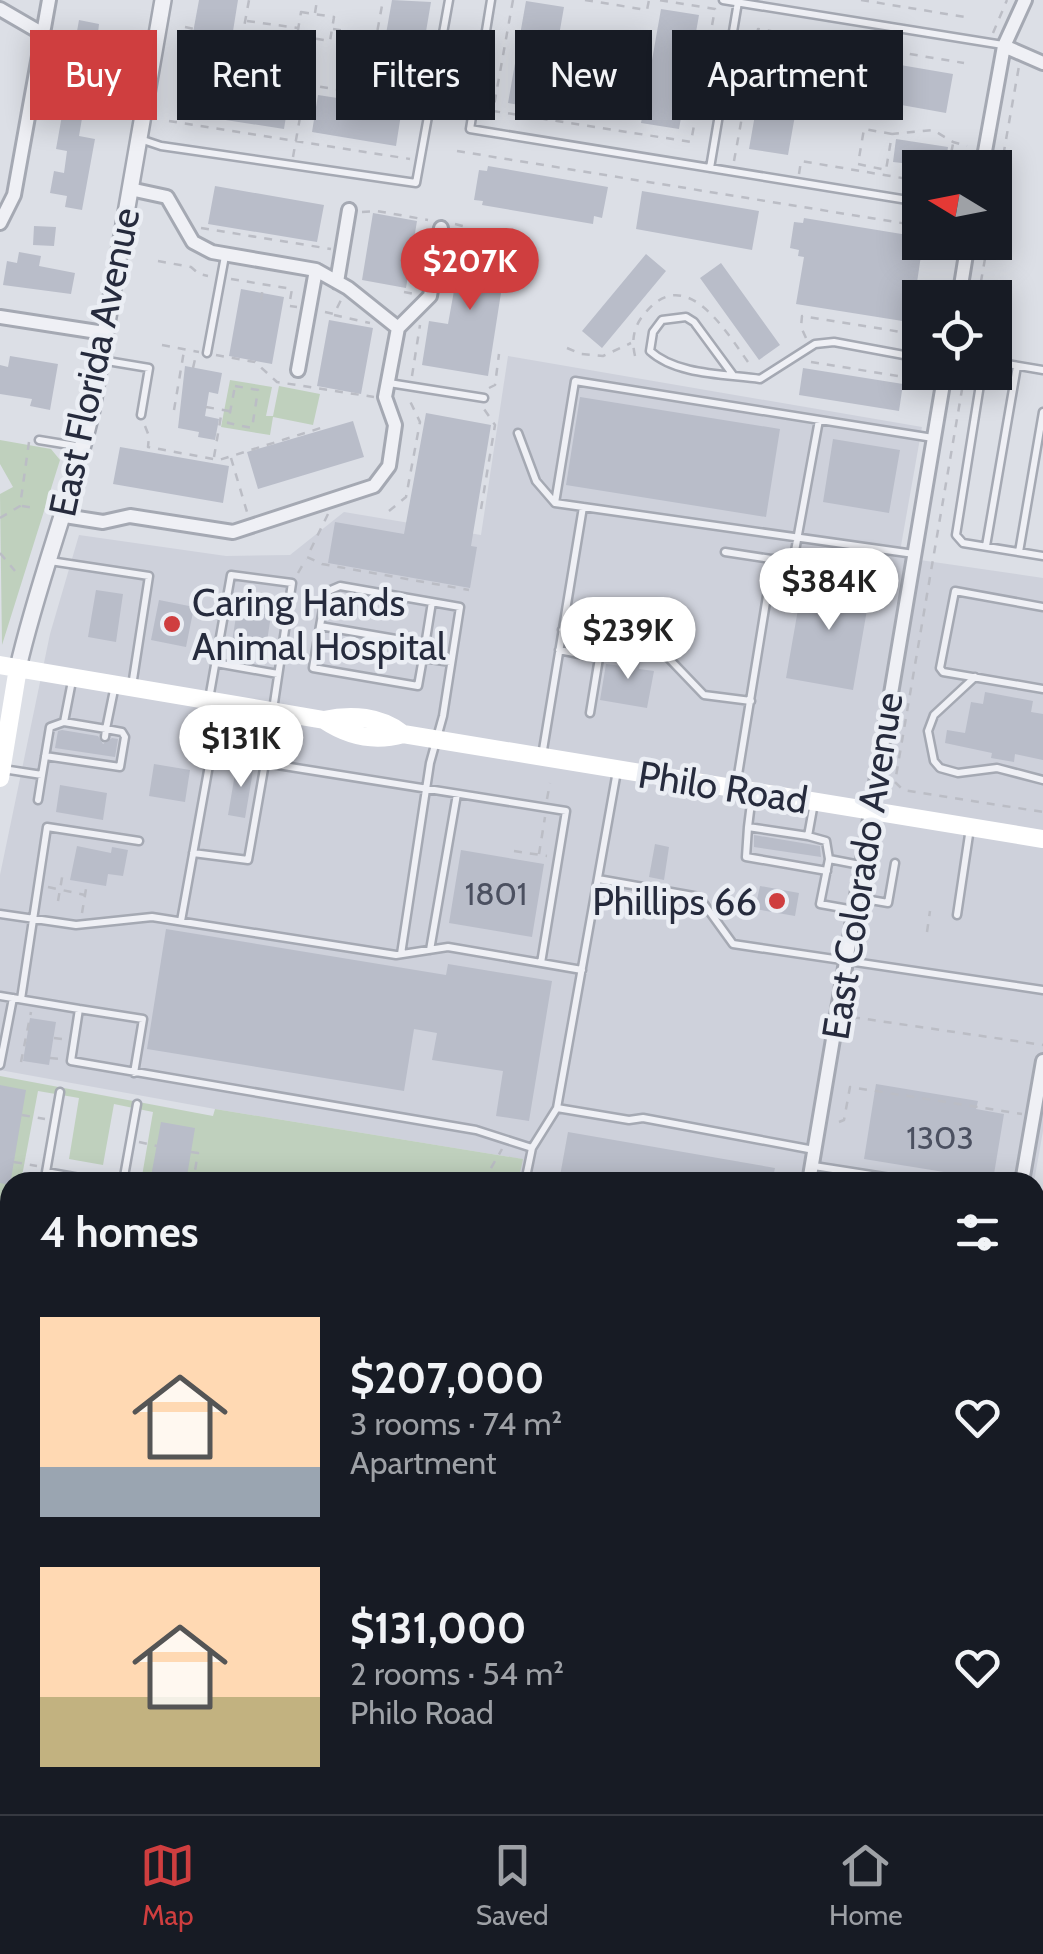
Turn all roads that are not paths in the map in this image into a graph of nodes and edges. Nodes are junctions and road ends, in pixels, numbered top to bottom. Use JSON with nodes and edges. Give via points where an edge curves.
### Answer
{"nodes":[{"id":1,"x":6,"y":0,"type":"edge"},
{"id":2,"x":49,"y":0,"type":"edge"},
{"id":3,"x":163,"y":0,"type":"edge"},
{"id":4,"x":449,"y":0,"type":"edge"},
{"id":5,"x":491,"y":0,"type":"edge"},
{"id":6,"x":723,"y":0,"type":"edge"},
{"id":7,"x":1024,"y":0,"type":"edge"},
{"id":8,"x":738,"y":2,"type":"junction"},
{"id":9,"x":0,"y":7,"type":"edge"},
{"id":10,"x":37,"y":30,"type":"edge"},
{"id":11,"x":44,"y":30,"type":"edge"},
{"id":12,"x":1004,"y":46,"type":"junction"},
{"id":13,"x":1043,"y":63,"type":"edge"},
{"id":14,"x":30,"y":107,"type":"edge"},
{"id":15,"x":138,"y":138,"type":"junction"},
{"id":16,"x":985,"y":150,"type":"edge"},
{"id":17,"x":710,"y":168,"type":"junction"},
{"id":18,"x":130,"y":189,"type":"junction"},
{"id":19,"x":902,"y":199,"type":"edge"},
{"id":20,"x":349,"y":210,"type":"road end"},
{"id":21,"x":0,"y":223,"type":"edge"},
{"id":22,"x":442,"y":224,"type":"road end"},
{"id":23,"x":225,"y":254,"type":"junction"},
{"id":24,"x":316,"y":270,"type":"junction"},
{"id":25,"x":342,"y":285,"type":"junction"},
{"id":26,"x":0,"y":317,"type":"edge"},
{"id":27,"x":398,"y":328,"type":"junction"},
{"id":28,"x":104,"y":333,"type":"junction"},
{"id":29,"x":207,"y":353,"type":"road end"},
{"id":30,"x":902,"y":355,"type":"edge"},
{"id":31,"x":100,"y":359,"type":"junction"},
{"id":32,"x":1012,"y":365,"type":"edge"},
{"id":33,"x":1017,"y":366,"type":"junction"},
{"id":34,"x":298,"y":370,"type":"dead end"},
{"id":35,"x":1043,"y":370,"type":"edge"},
{"id":36,"x":733,"y":375,"type":"junction"},
{"id":37,"x":387,"y":390,"type":"junction"},
{"id":38,"x":942,"y":390,"type":"edge"},
{"id":39,"x":979,"y":390,"type":"edge"},
{"id":40,"x":484,"y":398,"type":"road end"},
{"id":41,"x":1043,"y":412,"type":"edge"},
{"id":42,"x":141,"y":415,"type":"road end"},
{"id":43,"x":819,"y":420,"type":"junction"},
{"id":44,"x":518,"y":433,"type":"dead end"},
{"id":45,"x":934,"y":438,"type":"junction"},
{"id":46,"x":39,"y":440,"type":"dead end"},
{"id":47,"x":84,"y":447,"type":"junction"},
{"id":48,"x":555,"y":503,"type":"junction"},
{"id":49,"x":583,"y":507,"type":"junction"},
{"id":50,"x":65,"y":516,"type":"junction"},
{"id":51,"x":798,"y":537,"type":"junction"},
{"id":52,"x":986,"y":546,"type":"junction"},
{"id":53,"x":725,"y":552,"type":"dead end"},
{"id":54,"x":1020,"y":552,"type":"junction"},
{"id":55,"x":914,"y":554,"type":"junction"},
{"id":56,"x":1043,"y":556,"type":"edge"},
{"id":57,"x":773,"y":559,"type":"junction"},
{"id":58,"x":49,"y":561,"type":"junction"},
{"id":59,"x":793,"y":562,"type":"junction"},
{"id":60,"x":862,"y":573,"type":"dead end"},
{"id":61,"x":432,"y":602,"type":"junction"},
{"id":62,"x":1043,"y":607,"type":"edge"},
{"id":63,"x":320,"y":626,"type":"junction"},
{"id":64,"x":562,"y":630,"type":"junction"},
{"id":65,"x":425,"y":644,"type":"junction"},
{"id":66,"x":559,"y":650,"type":"junction"},
{"id":67,"x":423,"y":658,"type":"junction"},
{"id":68,"x":452,"y":662,"type":"junction"},
{"id":69,"x":216,"y":664,"type":"junction"},
{"id":70,"x":9,"y":667,"type":"edge"},
{"id":71,"x":278,"y":674,"type":"junction"},
{"id":72,"x":975,"y":677,"type":"junction"},
{"id":73,"x":73,"y":678,"type":"junction"},
{"id":74,"x":123,"y":686,"type":"junction"},
{"id":75,"x":1043,"y":689,"type":"edge"},
{"id":76,"x":752,"y":701,"type":"junction"},
{"id":77,"x":214,"y":702,"type":"junction"},
{"id":78,"x":272,"y":710,"type":"junction"},
{"id":79,"x":590,"y":714,"type":"dead end"},
{"id":80,"x":69,"y":725,"type":"junction"},
{"id":81,"x":106,"y":733,"type":"junction"},
{"id":82,"x":436,"y":740,"type":"junction"},
{"id":83,"x":45,"y":756,"type":"junction"},
{"id":84,"x":542,"y":758,"type":"junction"},
{"id":85,"x":265,"y":764,"type":"junction"},
{"id":86,"x":617,"y":770,"type":"junction"},
{"id":87,"x":1,"y":774,"type":"edge"},
{"id":88,"x":42,"y":774,"type":"junction"},
{"id":89,"x":1043,"y":780,"type":"edge"},
{"id":90,"x":426,"y":789,"type":"junction"},
{"id":91,"x":744,"y":790,"type":"junction"},
{"id":92,"x":457,"y":794,"type":"junction"},
{"id":93,"x":38,"y":800,"type":"dead end"},
{"id":94,"x":814,"y":802,"type":"junction"},
{"id":95,"x":871,"y":810,"type":"junction"},
{"id":96,"x":748,"y":827,"type":"junction"},
{"id":97,"x":970,"y":827,"type":"junction"},
{"id":98,"x":808,"y":836,"type":"junction"},
{"id":99,"x":1043,"y":839,"type":"edge"},
{"id":100,"x":139,"y":842,"type":"dead end"},
{"id":101,"x":193,"y":853,"type":"junction"},
{"id":102,"x":829,"y":858,"type":"junction"},
{"id":103,"x":895,"y":863,"type":"dead end"},
{"id":104,"x":862,"y":866,"type":"junction"},
{"id":105,"x":826,"y":870,"type":"junction"},
{"id":106,"x":598,"y":879,"type":"junction"},
{"id":107,"x":856,"y":904,"type":"junction"},
{"id":108,"x":0,"y":914,"type":"edge"},
{"id":109,"x":957,"y":915,"type":"dead end"},
{"id":110,"x":34,"y":919,"type":"junction"},
{"id":111,"x":180,"y":921,"type":"junction"},
{"id":112,"x":430,"y":950,"type":"junction"},
{"id":113,"x":401,"y":954,"type":"junction"},
{"id":114,"x":848,"y":959,"type":"junction"},
{"id":115,"x":541,"y":963,"type":"junction"},
{"id":116,"x":582,"y":970,"type":"junction"},
{"id":117,"x":1043,"y":990,"type":"edge"},
{"id":118,"x":0,"y":996,"type":"edge"},
{"id":119,"x":16,"y":998,"type":"junction"},
{"id":120,"x":80,"y":1008,"type":"junction"},
{"id":121,"x":1043,"y":1061,"type":"edge"},
{"id":122,"x":0,"y":1065,"type":"edge"},
{"id":123,"x":134,"y":1072,"type":"junction"},
{"id":124,"x":60,"y":1092,"type":"dead end"},
{"id":125,"x":137,"y":1104,"type":"dead end"},
{"id":126,"x":557,"y":1108,"type":"junction"},
{"id":127,"x":532,"y":1148,"type":"junction"},
{"id":128,"x":815,"y":1150,"type":"junction"},
{"id":129,"x":812,"y":1166,"type":"junction"},
{"id":130,"x":46,"y":1172,"type":"edge"},
{"id":131,"x":125,"y":1172,"type":"edge"},
{"id":132,"x":527,"y":1172,"type":"edge"},
{"id":133,"x":811,"y":1172,"type":"edge"},
{"id":134,"x":851,"y":1172,"type":"edge"},
{"id":135,"x":1024,"y":1172,"type":"edge"}],
"edges":[{"from":1,"to":9,"type":"street"},
{"from":2,"to":11,"type":"street"},
{"from":3,"to":15,"type":"street","name":"East Florida Avenue"},
{"from":4,"to":15,"type":"lane","via":[[416,183]]},
{"from":5,"to":17,"type":"lane","via":[[470,129]]},
{"from":6,"to":8,"type":"lane"},
{"from":7,"to":12,"type":"street"},
{"from":8,"to":12,"type":"lane"},
{"from":8,"to":17,"type":"lane"},
{"from":9,"to":10,"type":"street"},
{"from":12,"to":13,"type":"street"},
{"from":12,"to":16,"type":"street"},
{"from":14,"to":21,"type":"street","via":[[14,196]]},
{"from":15,"to":18,"type":"street","name":"East Florida Avenue"},
{"from":17,"to":19,"type":"lane"},
{"from":18,"to":23,"type":"street","via":[[167,197],[193,242]]},
{"from":18,"to":28,"type":"street","name":"East Florida Avenue"},
{"from":20,"to":25,"type":"street"},
{"from":22,"to":27,"type":"street","via":[[430,296]]},
{"from":23,"to":24,"type":"street"},
{"from":23,"to":29,"type":"lane"},
{"from":24,"to":25,"type":"street"},
{"from":24,"to":34,"type":"street"},
{"from":25,"to":27,"type":"street"},
{"from":26,"to":28,"type":"street"},
{"from":27,"to":37,"type":"street"},
{"from":28,"to":31,"type":"street","name":"East Florida Avenue"},
{"from":30,"to":36,"type":"lane","via":[[815,344],[760,379]]},
{"from":31,"to":42,"type":"lane","via":[[149,368]]},
{"from":31,"to":47,"type":"street","name":"East Florida Avenue"},
{"from":32,"to":33,"type":"lane"},
{"from":33,"to":35,"type":"lane"},
{"from":33,"to":52,"type":"lane"},
{"from":36,"to":36,"type":"lane","via":[[664,364],[650,351],[653,332],[662,320],[686,317]]},
{"from":37,"to":40,"type":"lane","via":[[410,386]]},
{"from":37,"to":50,"type":"street","via":[[395,424],[389,466],[374,486],[232,532],[130,516],[103,522]]},
{"from":38,"to":45,"type":"street","name":"East Colorado Avenue"},
{"from":39,"to":52,"type":"lane","via":[[956,536]]},
{"from":41,"to":54,"type":"lane"},
{"from":43,"to":45,"type":"lane"},
{"from":43,"to":48,"type":"lane","via":[[575,381]]},
{"from":43,"to":51,"type":"lane"},
{"from":44,"to":48,"type":"lane","via":[[536,481]]},
{"from":45,"to":55,"type":"street","name":"East Colorado Avenue"},
{"from":46,"to":47,"type":"lane"},
{"from":47,"to":50,"type":"street","name":"East Florida Avenue"},
{"from":48,"to":49,"type":"lane"},
{"from":49,"to":51,"type":"lane"},
{"from":49,"to":64,"type":"lane"},
{"from":50,"to":58,"type":"street","name":"East Florida Avenue"},
{"from":51,"to":55,"type":"lane"},
{"from":51,"to":59,"type":"lane"},
{"from":52,"to":54,"type":"lane"},
{"from":53,"to":57,"type":"lane"},
{"from":54,"to":56,"type":"lane"},
{"from":55,"to":95,"type":"street","name":"East Colorado Avenue"},
{"from":57,"to":59,"type":"lane"},
{"from":57,"to":76,"type":"lane"},
{"from":58,"to":70,"type":"street","name":"East Florida Avenue"},
{"from":58,"to":74,"type":"lane","via":[[149,576]]},
{"from":59,"to":60,"type":"lane"},
{"from":61,"to":63,"type":"lane","via":[[340,586],[326,592]]},
{"from":61,"to":65,"type":"lane"},
{"from":61,"to":68,"type":"lane","via":[[460,607]]},
{"from":62,"to":72,"type":"lane","via":[[955,591],[940,670]]},
{"from":63,"to":65,"type":"lane"},
{"from":63,"to":67,"type":"lane","via":[[313,668],[418,686]]},
{"from":64,"to":66,"type":"lane"},
{"from":64,"to":76,"type":"lane","via":[[657,646],[704,695]]},
{"from":65,"to":67,"type":"lane"},
{"from":66,"to":79,"type":"lane","via":[[600,658]]},
{"from":66,"to":84,"type":"lane"},
{"from":67,"to":68,"type":"lane"},
{"from":68,"to":82,"type":"lane"},
{"from":69,"to":71,"type":"lane"},
{"from":69,"to":71,"type":"lane","via":[[231,574],[292,583]]},
{"from":69,"to":77,"type":"lane"},
{"from":70,"to":73,"type":"main road","name":"Philo Road"},
{"from":70,"to":87,"type":"main road","name":"East Florida Avenue"},
{"from":71,"to":78,"type":"lane"},
{"from":72,"to":75,"type":"lane"},
{"from":72,"to":89,"type":"lane","via":[[934,715],[928,731],[934,761],[958,773],[997,768]]},
{"from":73,"to":74,"type":"main road","name":"Philo Road"},
{"from":73,"to":80,"type":"lane"},
{"from":74,"to":77,"type":"main road","name":"Philo Road"},
{"from":74,"to":81,"type":"lane"},
{"from":76,"to":91,"type":"lane"},
{"from":77,"to":78,"type":"main road","name":"Philo Road"},
{"from":77,"to":101,"type":"lane"},
{"from":78,"to":82,"type":"main road","name":"Philo Road","via":[[384,740],[403,734]]},
{"from":78,"to":85,"type":"lane"},
{"from":80,"to":81,"type":"lane"},
{"from":80,"to":83,"type":"lane","via":[[50,727]]},
{"from":81,"to":83,"type":"lane","via":[[125,737],[120,767],[66,754]]},
{"from":82,"to":84,"type":"main road","name":"Philo Road"},
{"from":82,"to":90,"type":"lane"},
{"from":83,"to":88,"type":"lane"},
{"from":84,"to":86,"type":"main road","name":"Philo Road"},
{"from":85,"to":90,"type":"lane"},
{"from":85,"to":101,"type":"lane","via":[[248,860]]},
{"from":86,"to":91,"type":"main road","name":"Philo Road"},
{"from":86,"to":106,"type":"lane"},
{"from":87,"to":88,"type":"lane"},
{"from":88,"to":93,"type":"lane"},
{"from":90,"to":92,"type":"lane"},
{"from":90,"to":113,"type":"lane"},
{"from":91,"to":94,"type":"main road","name":"Philo Road"},
{"from":91,"to":96,"type":"lane"},
{"from":92,"to":112,"type":"lane"},
{"from":92,"to":115,"type":"lane","via":[[566,811]]},
{"from":94,"to":95,"type":"main road","name":"Philo Road"},
{"from":94,"to":98,"type":"lane"},
{"from":95,"to":97,"type":"main road","name":"Philo Road"},
{"from":95,"to":104,"type":"street","name":"East Colorado Avenue"},
{"from":96,"to":98,"type":"lane"},
{"from":96,"to":105,"type":"lane","via":[[746,857]]},
{"from":97,"to":99,"type":"main road","name":"Philo Road"},
{"from":97,"to":109,"type":"lane"},
{"from":98,"to":102,"type":"lane","via":[[826,841]]},
{"from":100,"to":110,"type":"lane","via":[[48,827]]},
{"from":101,"to":111,"type":"lane"},
{"from":102,"to":104,"type":"lane"},
{"from":102,"to":105,"type":"lane"},
{"from":103,"to":107,"type":"lane","via":[[888,903]]},
{"from":104,"to":107,"type":"street","name":"East Colorado Avenue"},
{"from":105,"to":107,"type":"lane","via":[[820,904]]},
{"from":106,"to":114,"type":"lane","via":[[699,898],[733,944]]},
{"from":106,"to":116,"type":"lane"},
{"from":107,"to":114,"type":"street","name":"East Colorado Avenue"},
{"from":108,"to":110,"type":"lane"},
{"from":110,"to":111,"type":"lane","via":[[80,925],[152,917]]},
{"from":110,"to":119,"type":"lane"},
{"from":111,"to":113,"type":"lane"},
{"from":112,"to":113,"type":"lane"},
{"from":112,"to":115,"type":"lane","via":[[448,947]]},
{"from":114,"to":117,"type":"lane"},
{"from":114,"to":128,"type":"street","name":"East Colorado Avenue"},
{"from":115,"to":116,"type":"lane"},
{"from":116,"to":126,"type":"lane"},
{"from":118,"to":119,"type":"lane"},
{"from":119,"to":120,"type":"lane"},
{"from":119,"to":122,"type":"lane"},
{"from":120,"to":123,"type":"lane","via":[[72,1061]]},
{"from":120,"to":123,"type":"lane","via":[[143,1020]]},
{"from":121,"to":135,"type":"street"},
{"from":123,"to":127,"type":"lane","via":[[476,1130]]},
{"from":124,"to":130,"type":"lane"},
{"from":125,"to":131,"type":"lane"},
{"from":126,"to":127,"type":"lane"},
{"from":126,"to":128,"type":"lane"},
{"from":127,"to":132,"type":"lane"},
{"from":128,"to":129,"type":"street","name":"East Colorado Avenue"},
{"from":129,"to":133,"type":"street","name":"East Colorado Avenue"},
{"from":129,"to":134,"type":"lane"}]}
